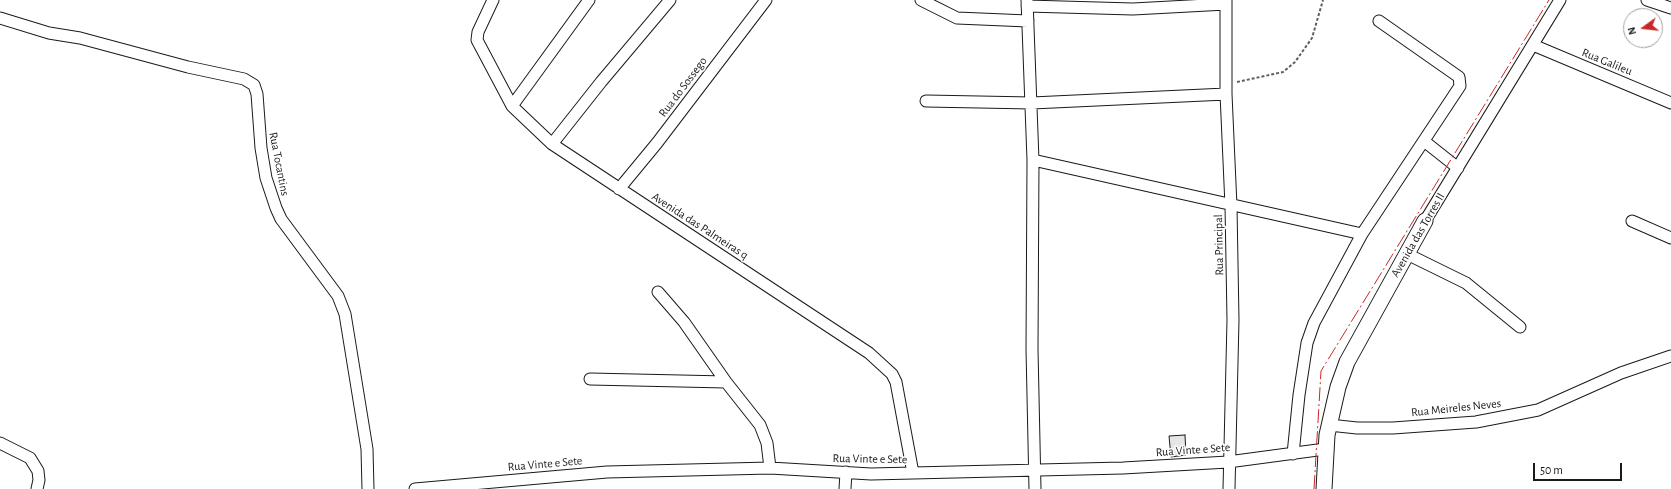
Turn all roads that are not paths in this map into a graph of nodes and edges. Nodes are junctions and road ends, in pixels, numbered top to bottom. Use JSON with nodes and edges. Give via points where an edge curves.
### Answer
{"nodes":[{"id":1,"x":493,"y":0,"type":"edge"},
{"id":2,"x":589,"y":0,"type":"edge"},
{"id":3,"x":670,"y":0,"type":"edge"},
{"id":4,"x":766,"y":0,"type":"edge"},
{"id":5,"x":921,"y":0,"type":"edge"},
{"id":6,"x":1560,"y":0,"type":"edge"},
{"id":7,"x":1648,"y":0,"type":"edge"},
{"id":8,"x":1226,"y":2,"type":"edge"},
{"id":9,"x":1027,"y":3,"type":"edge"},
{"id":10,"x":1671,"y":8,"type":"edge"},
{"id":11,"x":0,"y":18,"type":"edge"},
{"id":12,"x":1028,"y":21,"type":"junction"},
{"id":13,"x":1379,"y":21,"type":"dead end"},
{"id":14,"x":1532,"y":46,"type":"junction"},
{"id":15,"x":1226,"y":89,"type":"junction"},
{"id":16,"x":926,"y":101,"type":"dead end"},
{"id":17,"x":1032,"y":103,"type":"junction"},
{"id":18,"x":1671,"y":103,"type":"edge"},
{"id":19,"x":512,"y":106,"type":"junction"},
{"id":20,"x":1424,"y":141,"type":"junction"},
{"id":21,"x":552,"y":144,"type":"junction"},
{"id":22,"x":1033,"y":160,"type":"junction"},
{"id":23,"x":1458,"y":168,"type":"junction"},
{"id":24,"x":619,"y":189,"type":"junction"},
{"id":25,"x":1231,"y":206,"type":"junction"},
{"id":26,"x":1425,"y":220,"type":"joint"},
{"id":27,"x":1632,"y":221,"type":"dead end"},
{"id":28,"x":1362,"y":234,"type":"junction"},
{"id":29,"x":1671,"y":238,"type":"edge"},
{"id":30,"x":1407,"y":254,"type":"junction"},
{"id":31,"x":658,"y":292,"type":"dead end"},
{"id":32,"x":1520,"y":327,"type":"dead end"},
{"id":33,"x":1671,"y":356,"type":"edge"},
{"id":34,"x":590,"y":380,"type":"dead end"},
{"id":35,"x":726,"y":382,"type":"junction"},
{"id":36,"x":1329,"y":425,"type":"junction"},
{"id":37,"x":0,"y":443,"type":"edge"},
{"id":38,"x":1325,"y":449,"type":"junction"},
{"id":39,"x":1293,"y":454,"type":"junction"},
{"id":40,"x":1228,"y":462,"type":"junction"},
{"id":41,"x":770,"y":468,"type":"junction"},
{"id":42,"x":1033,"y":469,"type":"junction"},
{"id":43,"x":846,"y":472,"type":"junction"},
{"id":44,"x":913,"y":472,"type":"junction"},
{"id":45,"x":37,"y":489,"type":"edge"},
{"id":46,"x":368,"y":489,"type":"edge"},
{"id":47,"x":415,"y":489,"type":"edge"},
{"id":48,"x":845,"y":489,"type":"edge"},
{"id":49,"x":1035,"y":489,"type":"edge"},
{"id":50,"x":1229,"y":489,"type":"edge"},
{"id":51,"x":1324,"y":489,"type":"edge"}],
"edges":[{"from":1,"to":19,"type":"street","name":"Avenida das Palmeiras q","via":[[478,32],[477,40]]},
{"from":2,"to":19,"type":"street"},
{"from":3,"to":21,"type":"street","via":[[600,82]]},
{"from":4,"to":24,"type":"street","name":"Rua do Sossego"},
{"from":5,"to":12,"type":"street","via":[[957,18]]},
{"from":6,"to":14,"type":"street","name":"Avenida das Torres II"},
{"from":7,"to":10,"type":"street"},
{"from":8,"to":9,"type":"street","via":[[1133,9]]},
{"from":8,"to":15,"type":"street","name":"Rua Principal"},
{"from":9,"to":12,"type":"street"},
{"from":11,"to":46,"type":"street","name":"Rua Tocantins","via":[[49,33],[80,38],[244,79],[254,85],[266,178],[276,208],[281,219],[338,296],[345,314],[367,449]]},
{"from":12,"to":17,"type":"street"},
{"from":13,"to":20,"type":"street","via":[[1459,77],[1460,86]]},
{"from":14,"to":18,"type":"street","name":"Rua Galileu"},
{"from":14,"to":23,"type":"street","name":"Avenida das Torres II"},
{"from":15,"to":17,"type":"street"},
{"from":15,"to":25,"type":"street","name":"Rua Principal"},
{"from":16,"to":17,"type":"street"},
{"from":17,"to":22,"type":"street"},
{"from":19,"to":21,"type":"street","name":"Avenida das Palmeiras q"},
{"from":20,"to":23,"type":"street"},
{"from":20,"to":28,"type":"street"},
{"from":21,"to":24,"type":"street","name":"Avenida das Palmeiras q"},
{"from":22,"to":25,"type":"street"},
{"from":22,"to":42,"type":"street"},
{"from":23,"to":26,"type":"street","name":"Avenida das Torres II"},
{"from":24,"to":44,"type":"street","name":"Avenida das Palmeiras q","via":[[869,353],[888,370],[896,382]]},
{"from":25,"to":28,"type":"street"},
{"from":25,"to":40,"type":"street","name":"Rua Principal","via":[[1233,320]]},
{"from":26,"to":30,"type":"street","name":"Avenida das Torres II"},
{"from":27,"to":29,"type":"street"},
{"from":28,"to":39,"type":"street","via":[[1314,324],[1307,343]]},
{"from":30,"to":32,"type":"street","via":[[1466,283]]},
{"from":30,"to":36,"type":"street","name":"Avenida das Torres II","via":[[1347,362]]},
{"from":31,"to":35,"type":"street","via":[[688,328]]},
{"from":33,"to":36,"type":"street","name":"Rua Meireles Neves","via":[[1621,373],[1538,410],[1476,422],[1357,428]]},
{"from":34,"to":35,"type":"street"},
{"from":35,"to":41,"type":"street","via":[[751,412],[764,433]]},
{"from":36,"to":38,"type":"street","name":"Avenida das Torres II"},
{"from":37,"to":45,"type":"street","via":[[30,458],[38,471]]},
{"from":38,"to":39,"type":"street","name":"Rua Vinte e Sete"},
{"from":38,"to":51,"type":"street","name":"Avenida das Torres II"},
{"from":39,"to":40,"type":"street","name":"Rua Vinte e Sete"},
{"from":40,"to":42,"type":"street","name":"Rua Vinte e Sete","via":[[1123,468]]},
{"from":40,"to":50,"type":"street","name":"Rua Principal"},
{"from":41,"to":43,"type":"street","name":"Rua Vinte e Sete"},
{"from":41,"to":47,"type":"street","name":"Rua Vinte e Sete","via":[[607,472]]},
{"from":42,"to":44,"type":"street","name":"Rua Vinte e Sete"},
{"from":42,"to":49,"type":"street"},
{"from":43,"to":44,"type":"street","name":"Rua Vinte e Sete"},
{"from":43,"to":48,"type":"street"}]}
